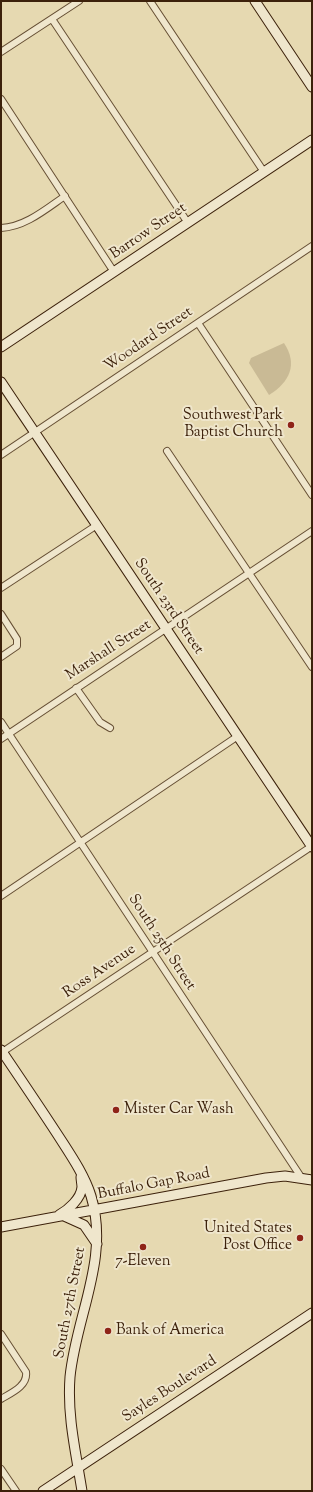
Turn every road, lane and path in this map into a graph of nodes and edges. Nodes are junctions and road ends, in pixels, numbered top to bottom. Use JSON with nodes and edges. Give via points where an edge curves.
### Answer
{"nodes":[{"id":1,"x":79,"y":1,"type":"edge"},
{"id":2,"x":150,"y":1,"type":"edge"},
{"id":3,"x":255,"y":1,"type":"edge"},
{"id":4,"x":52,"y":19,"type":"junction"},
{"id":5,"x":1,"y":52,"type":"edge"},
{"id":6,"x":312,"y":87,"type":"edge"},
{"id":7,"x":1,"y":100,"type":"edge"},
{"id":8,"x":310,"y":143,"type":"edge"},
{"id":9,"x":264,"y":172,"type":"junction"},
{"id":10,"x":65,"y":196,"type":"junction"},
{"id":11,"x":188,"y":223,"type":"junction"},
{"id":12,"x":1,"y":228,"type":"edge"},
{"id":13,"x":312,"y":246,"type":"edge"},
{"id":14,"x":114,"y":272,"type":"junction"},
{"id":15,"x":198,"y":323,"type":"junction"},
{"id":16,"x":1,"y":347,"type":"edge"},
{"id":17,"x":1,"y":382,"type":"edge"},
{"id":18,"x":35,"y":432,"type":"junction"},
{"id":19,"x":167,"y":450,"type":"dead end"},
{"id":20,"x":1,"y":455,"type":"edge"},
{"id":21,"x":312,"y":495,"type":"edge"},
{"id":22,"x":97,"y":525,"type":"junction"},
{"id":23,"x":312,"y":531,"type":"edge"},
{"id":24,"x":249,"y":573,"type":"junction"},
{"id":25,"x":1,"y":588,"type":"edge"},
{"id":26,"x":1,"y":614,"type":"edge"},
{"id":27,"x":166,"y":629,"type":"junction"},
{"id":28,"x":1,"y":657,"type":"edge"},
{"id":29,"x":312,"y":667,"type":"edge"},
{"id":30,"x":76,"y":688,"type":"junction"},
{"id":31,"x":1,"y":722,"type":"edge"},
{"id":32,"x":110,"y":728,"type":"dead end"},
{"id":33,"x":9,"y":734,"type":"junction"},
{"id":34,"x":238,"y":736,"type":"junction"},
{"id":35,"x":1,"y":739,"type":"edge"},
{"id":36,"x":80,"y":843,"type":"junction"},
{"id":37,"x":312,"y":846,"type":"edge"},
{"id":38,"x":1,"y":896,"type":"edge"},
{"id":39,"x":152,"y":952,"type":"junction"},
{"id":40,"x":1,"y":1052,"type":"edge"},
{"id":41,"x":81,"y":1172,"type":"junction"},
{"id":42,"x":301,"y":1178,"type":"junction"},
{"id":43,"x":312,"y":1180,"type":"edge"},
{"id":44,"x":95,"y":1210,"type":"junction"},
{"id":45,"x":60,"y":1216,"type":"junction"},
{"id":46,"x":1,"y":1227,"type":"edge"},
{"id":47,"x":97,"y":1244,"type":"junction"},
{"id":48,"x":312,"y":1313,"type":"edge"},
{"id":49,"x":1,"y":1334,"type":"edge"},
{"id":50,"x":1,"y":1399,"type":"edge"},
{"id":51,"x":78,"y":1467,"type":"junction"},
{"id":52,"x":1,"y":1469,"type":"edge"},
{"id":53,"x":16,"y":1491,"type":"edge"},
{"id":54,"x":43,"y":1491,"type":"edge"},
{"id":55,"x":82,"y":1491,"type":"edge"}],
"edges":[{"from":1,"to":4,"type":"street"},
{"from":2,"to":9,"type":"street"},
{"from":3,"to":6,"type":"main road"},
{"from":4,"to":5,"type":"street"},
{"from":4,"to":11,"type":"street"},
{"from":7,"to":10,"type":"street"},
{"from":8,"to":9,"type":"main road","name":"Barrow Street"},
{"from":9,"to":11,"type":"main road","name":"Barrow Street"},
{"from":10,"to":12,"type":"street","via":[[28,220]]},
{"from":10,"to":14,"type":"street"},
{"from":11,"to":14,"type":"main road","name":"Barrow Street"},
{"from":13,"to":15,"type":"street","name":"Woodard Street"},
{"from":14,"to":16,"type":"main road","name":"Barrow Street"},
{"from":15,"to":18,"type":"street","name":"Woodard Street"},
{"from":15,"to":21,"type":"street"},
{"from":17,"to":18,"type":"main road","name":"South 23rd Street"},
{"from":18,"to":20,"type":"street","name":"Woodard Street"},
{"from":18,"to":22,"type":"main road","name":"South 23rd Street"},
{"from":19,"to":24,"type":"street"},
{"from":22,"to":25,"type":"street"},
{"from":22,"to":27,"type":"main road","name":"South 23rd Street"},
{"from":23,"to":24,"type":"street","name":"Marshall Street"},
{"from":24,"to":27,"type":"street","name":"Marshall Street"},
{"from":24,"to":29,"type":"street"},
{"from":26,"to":28,"type":"street","via":[[17,639],[17,646]]},
{"from":27,"to":30,"type":"street","name":"Marshall Street"},
{"from":27,"to":34,"type":"main road","name":"South 23rd Street"},
{"from":30,"to":32,"type":"street","via":[[100,722]]},
{"from":30,"to":33,"type":"street","name":"Marshall Street"},
{"from":31,"to":33,"type":"street","name":"South 25th Street"},
{"from":33,"to":35,"type":"street","name":"Marshall Street"},
{"from":33,"to":36,"type":"street","name":"South 25th Street"},
{"from":34,"to":36,"type":"street"},
{"from":34,"to":37,"type":"main road","name":"South 23rd Street"},
{"from":36,"to":38,"type":"street"},
{"from":36,"to":39,"type":"street","name":"South 25th Street"},
{"from":37,"to":39,"type":"street","name":"Ross Avenue"},
{"from":39,"to":40,"type":"street","name":"Ross Avenue"},
{"from":39,"to":42,"type":"street","name":"South 25th Street"},
{"from":40,"to":41,"type":"main road","name":"South 27th Street"},
{"from":41,"to":44,"type":"main road","name":"South 27th Street"},
{"from":41,"to":45,"type":"main road","via":[[82,1188]]},
{"from":42,"to":43,"type":"main road","name":"Buffalo Gap Road"},
{"from":42,"to":44,"type":"main road","name":"Buffalo Gap Road","via":[[266,1178]]},
{"from":44,"to":45,"type":"main road","name":"Buffalo Gap Road"},
{"from":44,"to":47,"type":"main road","name":"South 27th Street"},
{"from":45,"to":46,"type":"main road","name":"Buffalo Gap Road"},
{"from":45,"to":47,"type":"main road","via":[[84,1225]]},
{"from":47,"to":51,"type":"main road","name":"South 27th Street","via":[[93,1278],[70,1376],[69,1411]]},
{"from":48,"to":51,"type":"main road","name":"Sayles Boulevard"},
{"from":49,"to":50,"type":"street","via":[[26,1372],[26,1379],[20,1387]]},
{"from":51,"to":54,"type":"main road","name":"Sayles Boulevard"},
{"from":51,"to":55,"type":"main road","name":"South 27th Street"},
{"from":52,"to":53,"type":"street"}]}
